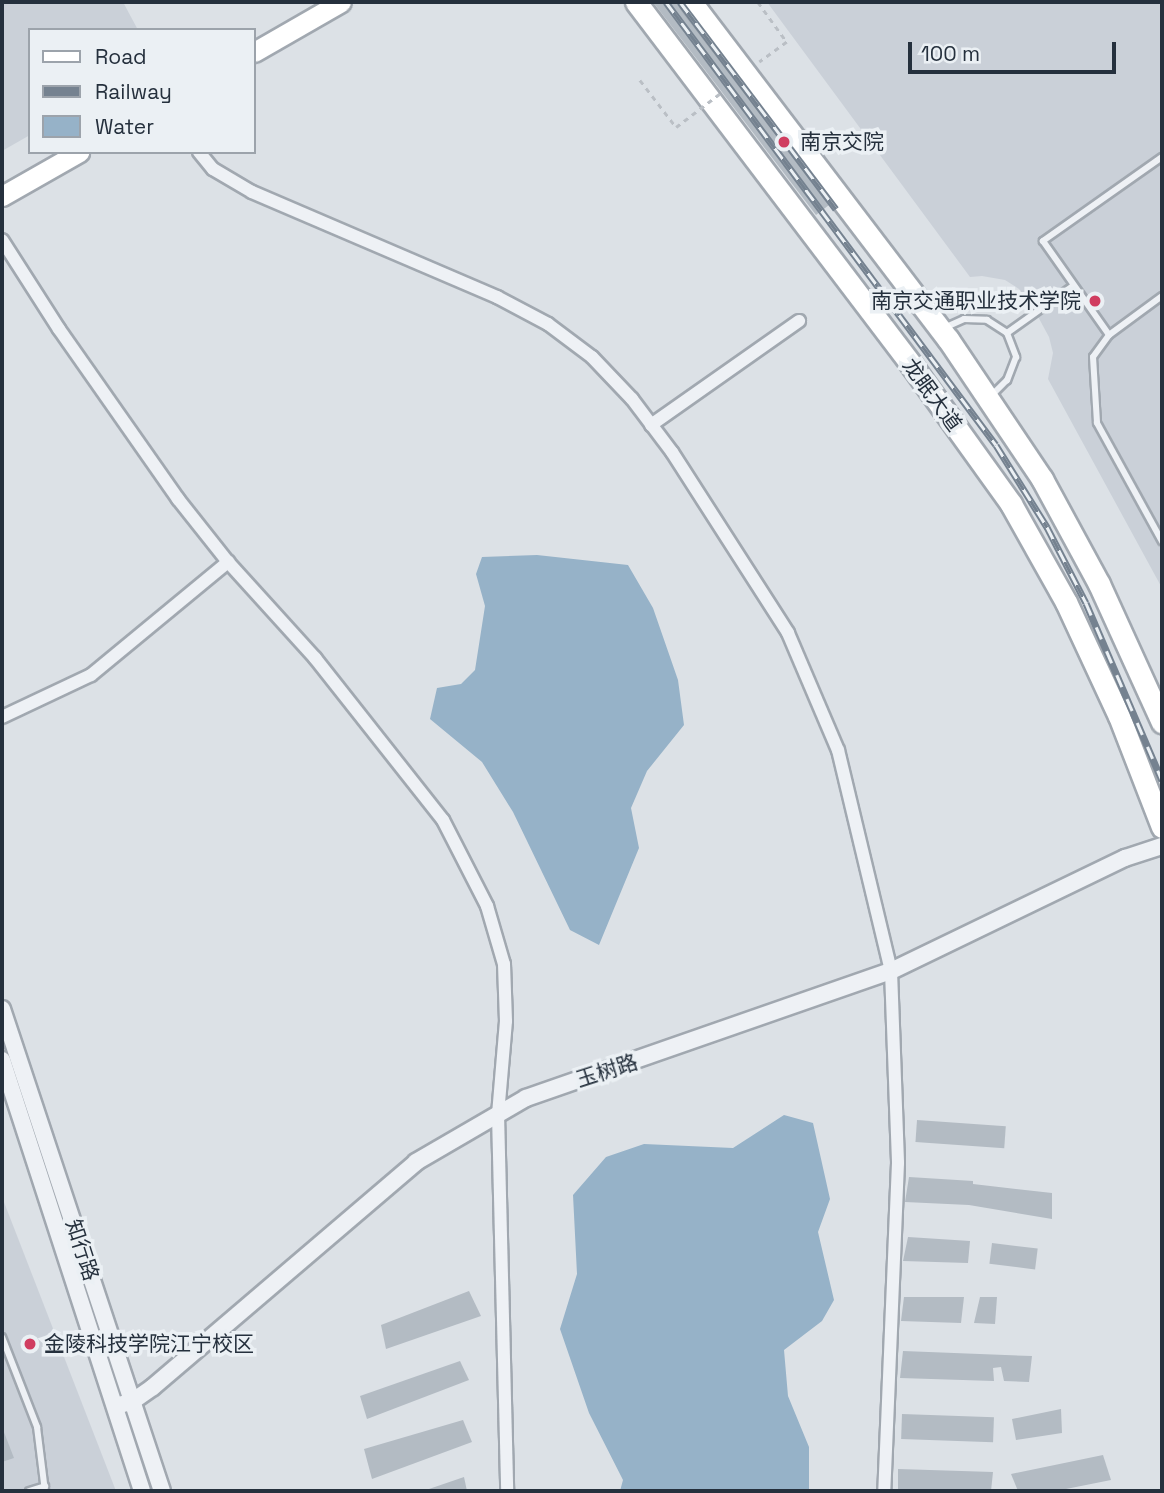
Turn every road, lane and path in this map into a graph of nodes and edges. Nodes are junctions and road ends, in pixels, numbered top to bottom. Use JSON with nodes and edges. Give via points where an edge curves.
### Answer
{"nodes":[{"id":1,"x":341,"y":2,"type":"edge"},
{"id":2,"x":636,"y":2,"type":"edge"},
{"id":3,"x":691,"y":2,"type":"edge"},
{"id":4,"x":758,"y":2,"type":"edge"},
{"id":5,"x":256,"y":51,"type":"edge"},
{"id":6,"x":751,"y":68,"type":"dead end"},
{"id":7,"x":640,"y":80,"type":"dead end"},
{"id":8,"x":722,"y":92,"type":"dead end"},
{"id":9,"x":76,"y":154,"type":"edge"},
{"id":10,"x":202,"y":154,"type":"edge"},
{"id":11,"x":1162,"y":157,"type":"edge"},
{"id":12,"x":2,"y":196,"type":"edge"},
{"id":13,"x":2,"y":240,"type":"edge"},
{"id":14,"x":1073,"y":286,"type":"junction"},
{"id":15,"x":1162,"y":296,"type":"edge"},
{"id":16,"x":799,"y":321,"type":"dead end"},
{"id":17,"x":940,"y":330,"type":"junction"},
{"id":18,"x":1007,"y":333,"type":"junction"},
{"id":19,"x":1109,"y":335,"type":"junction"},
{"id":20,"x":989,"y":399,"type":"junction"},
{"id":21,"x":651,"y":425,"type":"junction"},
{"id":22,"x":1162,"y":541,"type":"edge"},
{"id":23,"x":228,"y":562,"type":"junction"},
{"id":24,"x":2,"y":717,"type":"edge"},
{"id":25,"x":1162,"y":722,"type":"edge"},
{"id":26,"x":1162,"y":827,"type":"edge"},
{"id":27,"x":1162,"y":846,"type":"edge"},
{"id":28,"x":891,"y":971,"type":"junction"},
{"id":29,"x":2,"y":1009,"type":"edge"},
{"id":30,"x":2,"y":1060,"type":"edge"},
{"id":31,"x":498,"y":1115,"type":"junction"},
{"id":32,"x":2,"y":1337,"type":"edge"},
{"id":33,"x":133,"y":1401,"type":"junction"},
{"id":34,"x":116,"y":1406,"type":"junction"},
{"id":35,"x":45,"y":1488,"type":"edge"},
{"id":36,"x":29,"y":1491,"type":"edge"},
{"id":37,"x":142,"y":1491,"type":"edge"},
{"id":38,"x":162,"y":1491,"type":"edge"},
{"id":39,"x":507,"y":1491,"type":"edge"},
{"id":40,"x":884,"y":1491,"type":"edge"}],
"edges":[{"from":1,"to":5,"type":"main road"},
{"from":2,"to":26,"type":"main road","name":"龙眠大道","via":[[1011,504],[1066,602],[1119,716]]},
{"from":3,"to":17,"type":"main road","name":"龙眠大道"},
{"from":4,"to":6,"type":"path","via":[[787,42]]},
{"from":7,"to":8,"type":"path","bridge":true,"via":[[676,127]]},
{"from":9,"to":12,"type":"main road"},
{"from":10,"to":21,"type":"street","via":[[213,169],[252,192],[548,324],[592,357]]},
{"from":11,"to":14,"type":"lane","via":[[1043,241]]},
{"from":13,"to":23,"type":"street","via":[[146,454]]},
{"from":14,"to":18,"type":"lane"},
{"from":14,"to":19,"type":"lane"},
{"from":15,"to":19,"type":"lane"},
{"from":16,"to":21,"type":"street"},
{"from":17,"to":18,"type":"lane","via":[[964,320],[987,320]]},
{"from":17,"to":20,"type":"main road","name":"龙眠大道"},
{"from":18,"to":20,"type":"lane","via":[[1016,357],[1007,380]]},
{"from":19,"to":22,"type":"lane","via":[[1093,357],[1097,423]]},
{"from":20,"to":25,"type":"main road","name":"龙眠大道","via":[[1048,491],[1098,584]]},
{"from":21,"to":28,"type":"street","via":[[788,633],[838,750]]},
{"from":23,"to":24,"type":"street","via":[[91,674]]},
{"from":23,"to":31,"type":"street","via":[[315,658],[443,820],[487,906],[504,964],[506,1021]]},
{"from":27,"to":28,"type":"street","name":"玉树路","via":[[1125,858]]},
{"from":28,"to":31,"type":"street","name":"玉树路","via":[[526,1098]]},
{"from":28,"to":40,"type":"street","via":[[898,1163]]},
{"from":29,"to":33,"type":"street","name":"知行路"},
{"from":30,"to":34,"type":"street","name":"知行路"},
{"from":31,"to":33,"type":"street","name":"玉树路","via":[[416,1162]]},
{"from":31,"to":39,"type":"street"},
{"from":32,"to":35,"type":"lane","via":[[37,1427]]},
{"from":33,"to":34,"type":"street","name":"玉树路"},
{"from":33,"to":38,"type":"street","name":"知行路"},
{"from":34,"to":37,"type":"street","name":"知行路"},
{"from":35,"to":36,"type":"lane"}]}
